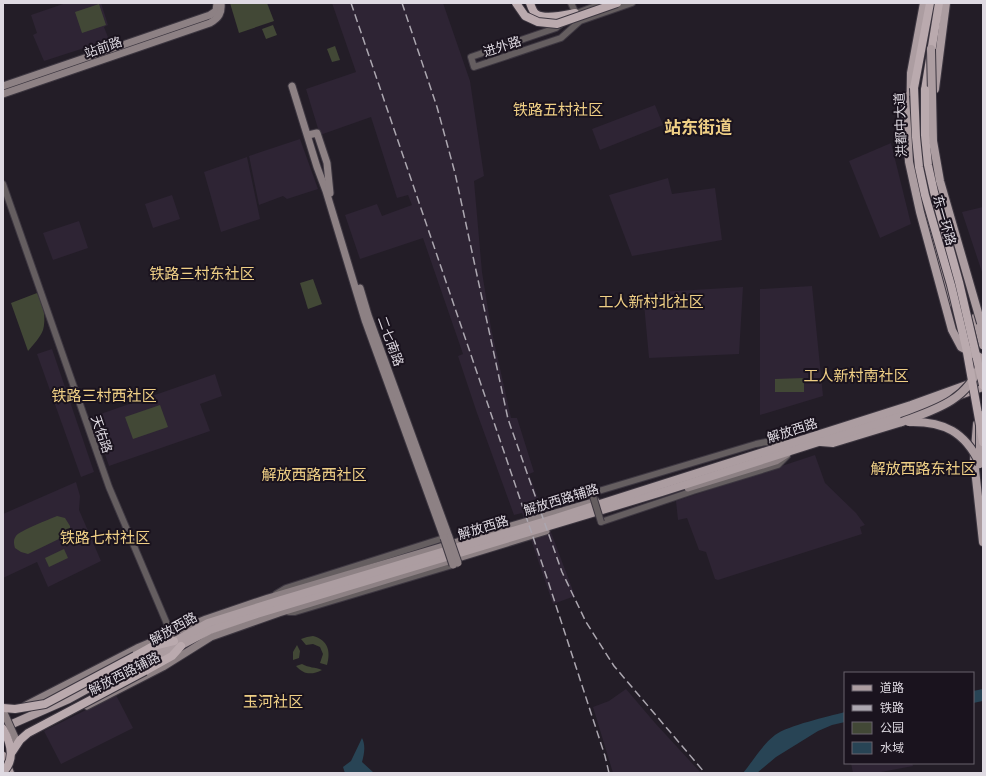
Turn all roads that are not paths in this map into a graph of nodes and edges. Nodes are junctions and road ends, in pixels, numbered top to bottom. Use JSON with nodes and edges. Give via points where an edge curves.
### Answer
{"nodes":[{"id":1,"x":216,"y":3,"type":"edge"},
{"id":2,"x":222,"y":3,"type":"edge"},
{"id":3,"x":516,"y":3,"type":"edge"},
{"id":4,"x":530,"y":3,"type":"edge"},
{"id":5,"x":571,"y":3,"type":"edge"},
{"id":6,"x":603,"y":3,"type":"edge"},
{"id":7,"x":617,"y":3,"type":"edge"},
{"id":8,"x":632,"y":3,"type":"edge"},
{"id":9,"x":920,"y":3,"type":"edge"},
{"id":10,"x":924,"y":3,"type":"edge"},
{"id":11,"x":930,"y":3,"type":"edge"},
{"id":12,"x":939,"y":3,"type":"edge"},
{"id":13,"x":946,"y":3,"type":"edge"},
{"id":14,"x":575,"y":13,"type":"junction"},
{"id":15,"x":209,"y":19,"type":"junction"},
{"id":16,"x":580,"y":21,"type":"junction"},
{"id":17,"x":932,"y":49,"type":"junction"},
{"id":18,"x":3,"y":86,"type":"edge"},
{"id":19,"x":292,"y":86,"type":"dead end"},
{"id":20,"x":3,"y":94,"type":"edge"},
{"id":21,"x":308,"y":135,"type":"junction"},
{"id":22,"x":3,"y":184,"type":"edge"},
{"id":23,"x":982,"y":326,"type":"edge"},
{"id":24,"x":983,"y":345,"type":"edge"},
{"id":25,"x":983,"y":358,"type":"edge"},
{"id":26,"x":983,"y":378,"type":"edge"},
{"id":27,"x":983,"y":386,"type":"edge"},
{"id":28,"x":970,"y":388,"type":"junction"},
{"id":29,"x":980,"y":417,"type":"edge"},
{"id":30,"x":902,"y":422,"type":"junction"},
{"id":31,"x":819,"y":441,"type":"junction"},
{"id":32,"x":983,"y":442,"type":"edge"},
{"id":33,"x":793,"y":446,"type":"junction"},
{"id":34,"x":983,"y":456,"type":"edge"},
{"id":35,"x":980,"y":464,"type":"junction"},
{"id":36,"x":983,"y":494,"type":"edge"},
{"id":37,"x":446,"y":538,"type":"junction"},
{"id":38,"x":983,"y":542,"type":"edge"},
{"id":39,"x":455,"y":564,"type":"joint"},
{"id":40,"x":268,"y":598,"type":"junction"},
{"id":41,"x":244,"y":606,"type":"junction"},
{"id":42,"x":279,"y":613,"type":"junction"},
{"id":43,"x":234,"y":618,"type":"junction"},
{"id":44,"x":206,"y":619,"type":"junction"},
{"id":45,"x":252,"y":621,"type":"junction"},
{"id":46,"x":221,"y":622,"type":"junction"},
{"id":47,"x":211,"y":637,"type":"junction"},
{"id":48,"x":175,"y":640,"type":"junction"},
{"id":49,"x":3,"y":711,"type":"edge"},
{"id":50,"x":3,"y":728,"type":"edge"},
{"id":51,"x":3,"y":734,"type":"edge"},
{"id":52,"x":17,"y":742,"type":"junction"},
{"id":53,"x":3,"y":749,"type":"edge"},
{"id":54,"x":12,"y":752,"type":"junction"},
{"id":55,"x":3,"y":756,"type":"edge"},
{"id":56,"x":9,"y":770,"type":"edge"},
{"id":57,"x":3,"y":772,"type":"edge"}],
"edges":[{"from":1,"to":15,"type":"main road","via":[[215,12]]},
{"from":2,"to":15,"type":"main road","via":[[219,16]]},
{"from":3,"to":7,"type":"highway","bridge":true,"via":[[525,16],[538,22],[557,24]]},
{"from":4,"to":14,"type":"highway","via":[[536,14],[541,16]]},
{"from":5,"to":14,"type":"street"},
{"from":6,"to":14,"type":"street","name":"进外路"},
{"from":8,"to":16,"type":"street","name":"进外路"},
{"from":9,"to":25,"type":"main road","bridge":true,"via":[[908,62],[905,96],[909,162],[952,330],[961,347]]},
{"from":10,"to":28,"type":"main road","name":"洪都中大道","via":[[911,73],[910,145],[919,191],[964,349]]},
{"from":11,"to":32,"type":"highway","name":"东一环路","bridge":true,"via":[[914,88],[919,167],[966,347]]},
{"from":12,"to":17,"type":"highway","name":"东一环路"},
{"from":13,"to":24,"type":"main road","via":[[930,129],[933,158]]},
{"from":14,"to":16,"type":"street"},
{"from":14,"to":16,"type":"street","name":"进外路","via":[[556,28],[471,57],[474,67],[561,38]]},
{"from":15,"to":18,"type":"main road","name":"站前路"},
{"from":15,"to":20,"type":"main road","name":"站前路"},
{"from":17,"to":23,"type":"main road","bridge":true,"via":[[933,141],[940,181]]},
{"from":17,"to":27,"type":"highway","name":"东一环路","bridge":true,"via":[[925,90],[928,165]]},
{"from":19,"to":21,"type":"main road","name":"二七南路"},
{"from":21,"to":37,"type":"main road","name":"二七南路","via":[[365,320]]},
{"from":21,"to":37,"type":"main road","name":"二七南路","via":[[317,133],[327,163],[329,188],[368,315]]},
{"from":22,"to":48,"type":"street","name":"天佑路","via":[[109,488]]},
{"from":25,"to":30,"type":"main road","bridge":true,"via":[[977,375],[960,395],[937,410]]},
{"from":26,"to":28,"type":"main road","name":"解放西路"},
{"from":27,"to":28,"type":"main road","name":"解放西路"},
{"from":28,"to":29,"type":"main road","name":"洪都中大道"},
{"from":28,"to":31,"type":"main road","name":"解放西路"},
{"from":28,"to":33,"type":"main road","name":"解放西路"},
{"from":29,"to":34,"type":"main road"},
{"from":29,"to":35,"type":"main road","bridge":true},
{"from":29,"to":38,"type":"main road","via":[[974,460]]},
{"from":30,"to":31,"type":"main road","via":[[833,443]]},
{"from":30,"to":35,"type":"main road","bridge":true,"via":[[930,422],[956,432],[966,441]]},
{"from":31,"to":33,"type":"main road","name":"解放西路"},
{"from":33,"to":33,"type":"street","bridge":true,"via":[[778,465],[601,522],[592,493],[756,444],[766,442]]},
{"from":33,"to":40,"type":"main road","name":"解放西路辅路"},
{"from":33,"to":42,"type":"main road","name":"解放西路辅路","via":[[776,461]]},
{"from":33,"to":43,"type":"main road","name":"解放西路"},
{"from":35,"to":36,"type":"main road"},
{"from":37,"to":39,"type":"main road","name":"二七南路","bridge":true},
{"from":37,"to":40,"type":"street","name":"解放西路辅路","via":[[286,588]]},
{"from":39,"to":42,"type":"street","name":"解放西路辅路","via":[[295,612]]},
{"from":40,"to":41,"type":"main road","name":"解放西路辅路"},
{"from":41,"to":43,"type":"main road"},
{"from":41,"to":44,"type":"main road","name":"解放西路辅路"},
{"from":42,"to":45,"type":"main road","name":"解放西路辅路"},
{"from":43,"to":45,"type":"main road"},
{"from":43,"to":46,"type":"main road","name":"解放西路"},
{"from":44,"to":46,"type":"main road"},
{"from":44,"to":48,"type":"main road","name":"解放西路辅路"},
{"from":45,"to":47,"type":"main road","name":"解放西路辅路"},
{"from":46,"to":47,"type":"main road"},
{"from":46,"to":48,"type":"main road","name":"解放西路","via":[[208,623]]},
{"from":47,"to":52,"type":"main road","name":"解放西路辅路","via":[[163,667]]},
{"from":48,"to":49,"type":"highway","bridge":true,"via":[[153,646],[45,704]]},
{"from":48,"to":49,"type":"main road","name":"解放西路辅路","via":[[137,648],[30,704],[13,711]]},
{"from":48,"to":50,"type":"main road","name":"解放西路","via":[[69,699]]},
{"from":48,"to":51,"type":"main road","name":"解放西路","via":[[70,703]]},
{"from":48,"to":54,"type":"highway","bridge":true,"via":[[172,656],[28,733]]},
{"from":49,"to":52,"type":"main road","bridge":true},
{"from":50,"to":54,"type":"highway","bridge":true},
{"from":52,"to":53,"type":"main road","name":"解放西路辅路"},
{"from":54,"to":56,"type":"highway","bridge":true},
{"from":55,"to":56,"type":"main road"},
{"from":56,"to":57,"type":"highway","bridge":true}]}
